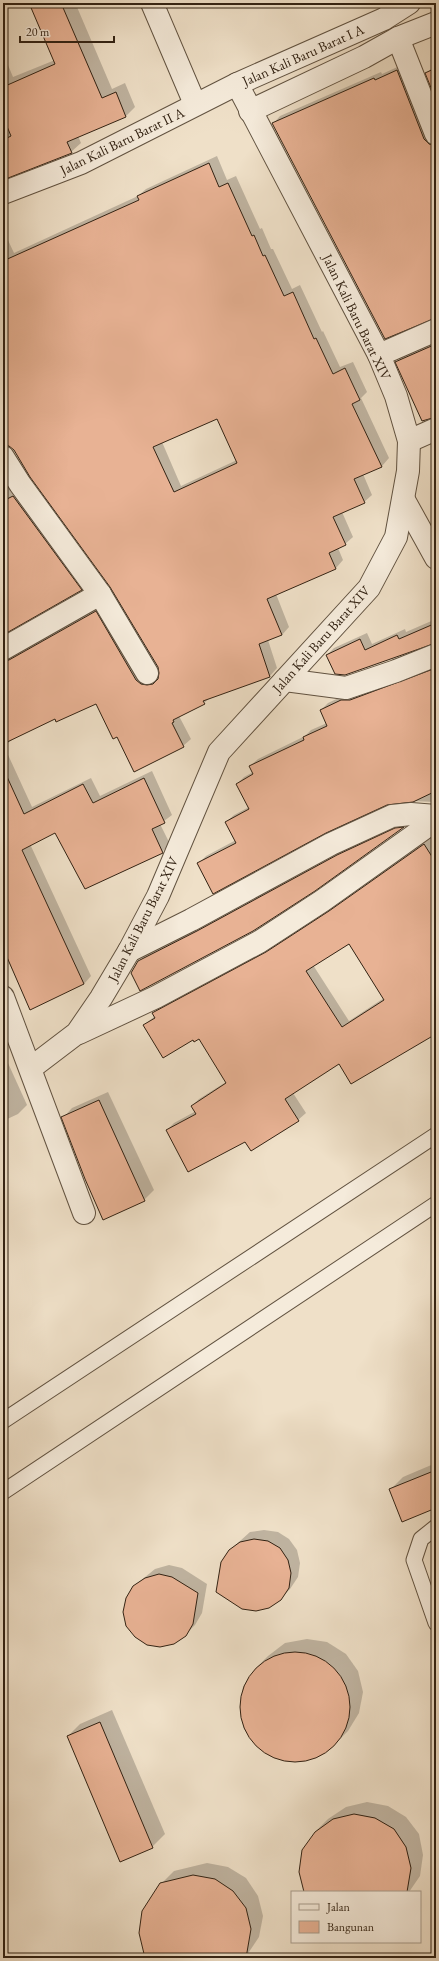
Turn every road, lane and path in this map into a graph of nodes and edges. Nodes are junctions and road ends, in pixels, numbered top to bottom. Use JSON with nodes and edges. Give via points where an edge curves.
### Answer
{"nodes":[{"id":1,"x":152,"y":3,"type":"edge"},
{"id":2,"x":409,"y":3,"type":"edge"},
{"id":3,"x":436,"y":23,"type":"edge"},
{"id":4,"x":398,"y":38,"type":"junction"},
{"id":5,"x":237,"y":84,"type":"junction"},
{"id":6,"x":195,"y":104,"type":"junction"},
{"id":7,"x":250,"y":111,"type":"junction"},
{"id":8,"x":436,"y":134,"type":"edge"},
{"id":9,"x":3,"y":193,"type":"edge"},
{"id":10,"x":436,"y":330,"type":"edge"},
{"id":11,"x":379,"y":355,"type":"junction"},
{"id":12,"x":436,"y":430,"type":"edge"},
{"id":13,"x":409,"y":441,"type":"junction"},
{"id":14,"x":3,"y":457,"type":"edge"},
{"id":15,"x":404,"y":500,"type":"junction"},
{"id":16,"x":436,"y":558,"type":"edge"},
{"id":17,"x":100,"y":594,"type":"junction"},
{"id":18,"x":3,"y":650,"type":"edge"},
{"id":19,"x":436,"y":655,"type":"edge"},
{"id":20,"x":147,"y":673,"type":"dead end"},
{"id":21,"x":284,"y":680,"type":"junction"},
{"id":22,"x":436,"y":816,"type":"edge"},
{"id":23,"x":436,"y":820,"type":"edge"},
{"id":24,"x":130,"y":951,"type":"junction"},
{"id":25,"x":3,"y":997,"type":"edge"},
{"id":26,"x":77,"y":1034,"type":"junction"},
{"id":27,"x":31,"y":1068,"type":"junction"},
{"id":28,"x":436,"y":1135,"type":"edge"},
{"id":29,"x":436,"y":1204,"type":"edge"},
{"id":30,"x":84,"y":1213,"type":"dead end"},
{"id":31,"x":3,"y":1421,"type":"edge"},
{"id":32,"x":3,"y":1492,"type":"edge"},
{"id":33,"x":436,"y":1527,"type":"edge"},
{"id":34,"x":436,"y":1623,"type":"edge"}],
"edges":[{"from":1,"to":6,"type":"street"},
{"from":2,"to":5,"type":"street","name":"Jalan Kali Baru Barat I A","via":[[384,19]]},
{"from":3,"to":4,"type":"street"},
{"from":4,"to":7,"type":"street"},
{"from":4,"to":8,"type":"street"},
{"from":5,"to":6,"type":"street","name":"Jalan Kali Baru Barat I A"},
{"from":5,"to":7,"type":"street","name":"Jalan Kali Baru Barat XIV"},
{"from":6,"to":9,"type":"street","name":"Jalan Kali Baru Barat II A","via":[[81,163]]},
{"from":7,"to":11,"type":"street","name":"Jalan Kali Baru Barat XIV"},
{"from":10,"to":11,"type":"street"},
{"from":11,"to":13,"type":"street","name":"Jalan Kali Baru Barat XIV","via":[[396,396]]},
{"from":12,"to":13,"type":"street"},
{"from":13,"to":15,"type":"street","name":"Jalan Kali Baru Barat XIV"},
{"from":14,"to":17,"type":"street"},
{"from":15,"to":16,"type":"street"},
{"from":15,"to":21,"type":"street","name":"Jalan Kali Baru Barat XIV","via":[[396,537],[369,588]]},
{"from":17,"to":18,"type":"street"},
{"from":17,"to":20,"type":"street"},
{"from":19,"to":21,"type":"street","via":[[346,688]]},
{"from":21,"to":24,"type":"street","name":"Jalan Kali Baru Barat XIV","via":[[219,752],[161,890]]},
{"from":22,"to":24,"type":"street","via":[[392,816],[331,844]]},
{"from":23,"to":26,"type":"street","via":[[259,942],[156,997]]},
{"from":24,"to":26,"type":"street","name":"Jalan Kali Baru Barat XIV"},
{"from":25,"to":27,"type":"street"},
{"from":26,"to":27,"type":"street","name":"Jalan Kali Baru Barat XIV"},
{"from":27,"to":30,"type":"street"},
{"from":28,"to":31,"type":"lane"},
{"from":29,"to":32,"type":"lane"},
{"from":33,"to":34,"type":"lane","via":[[421,1539],[414,1560]]}]}
